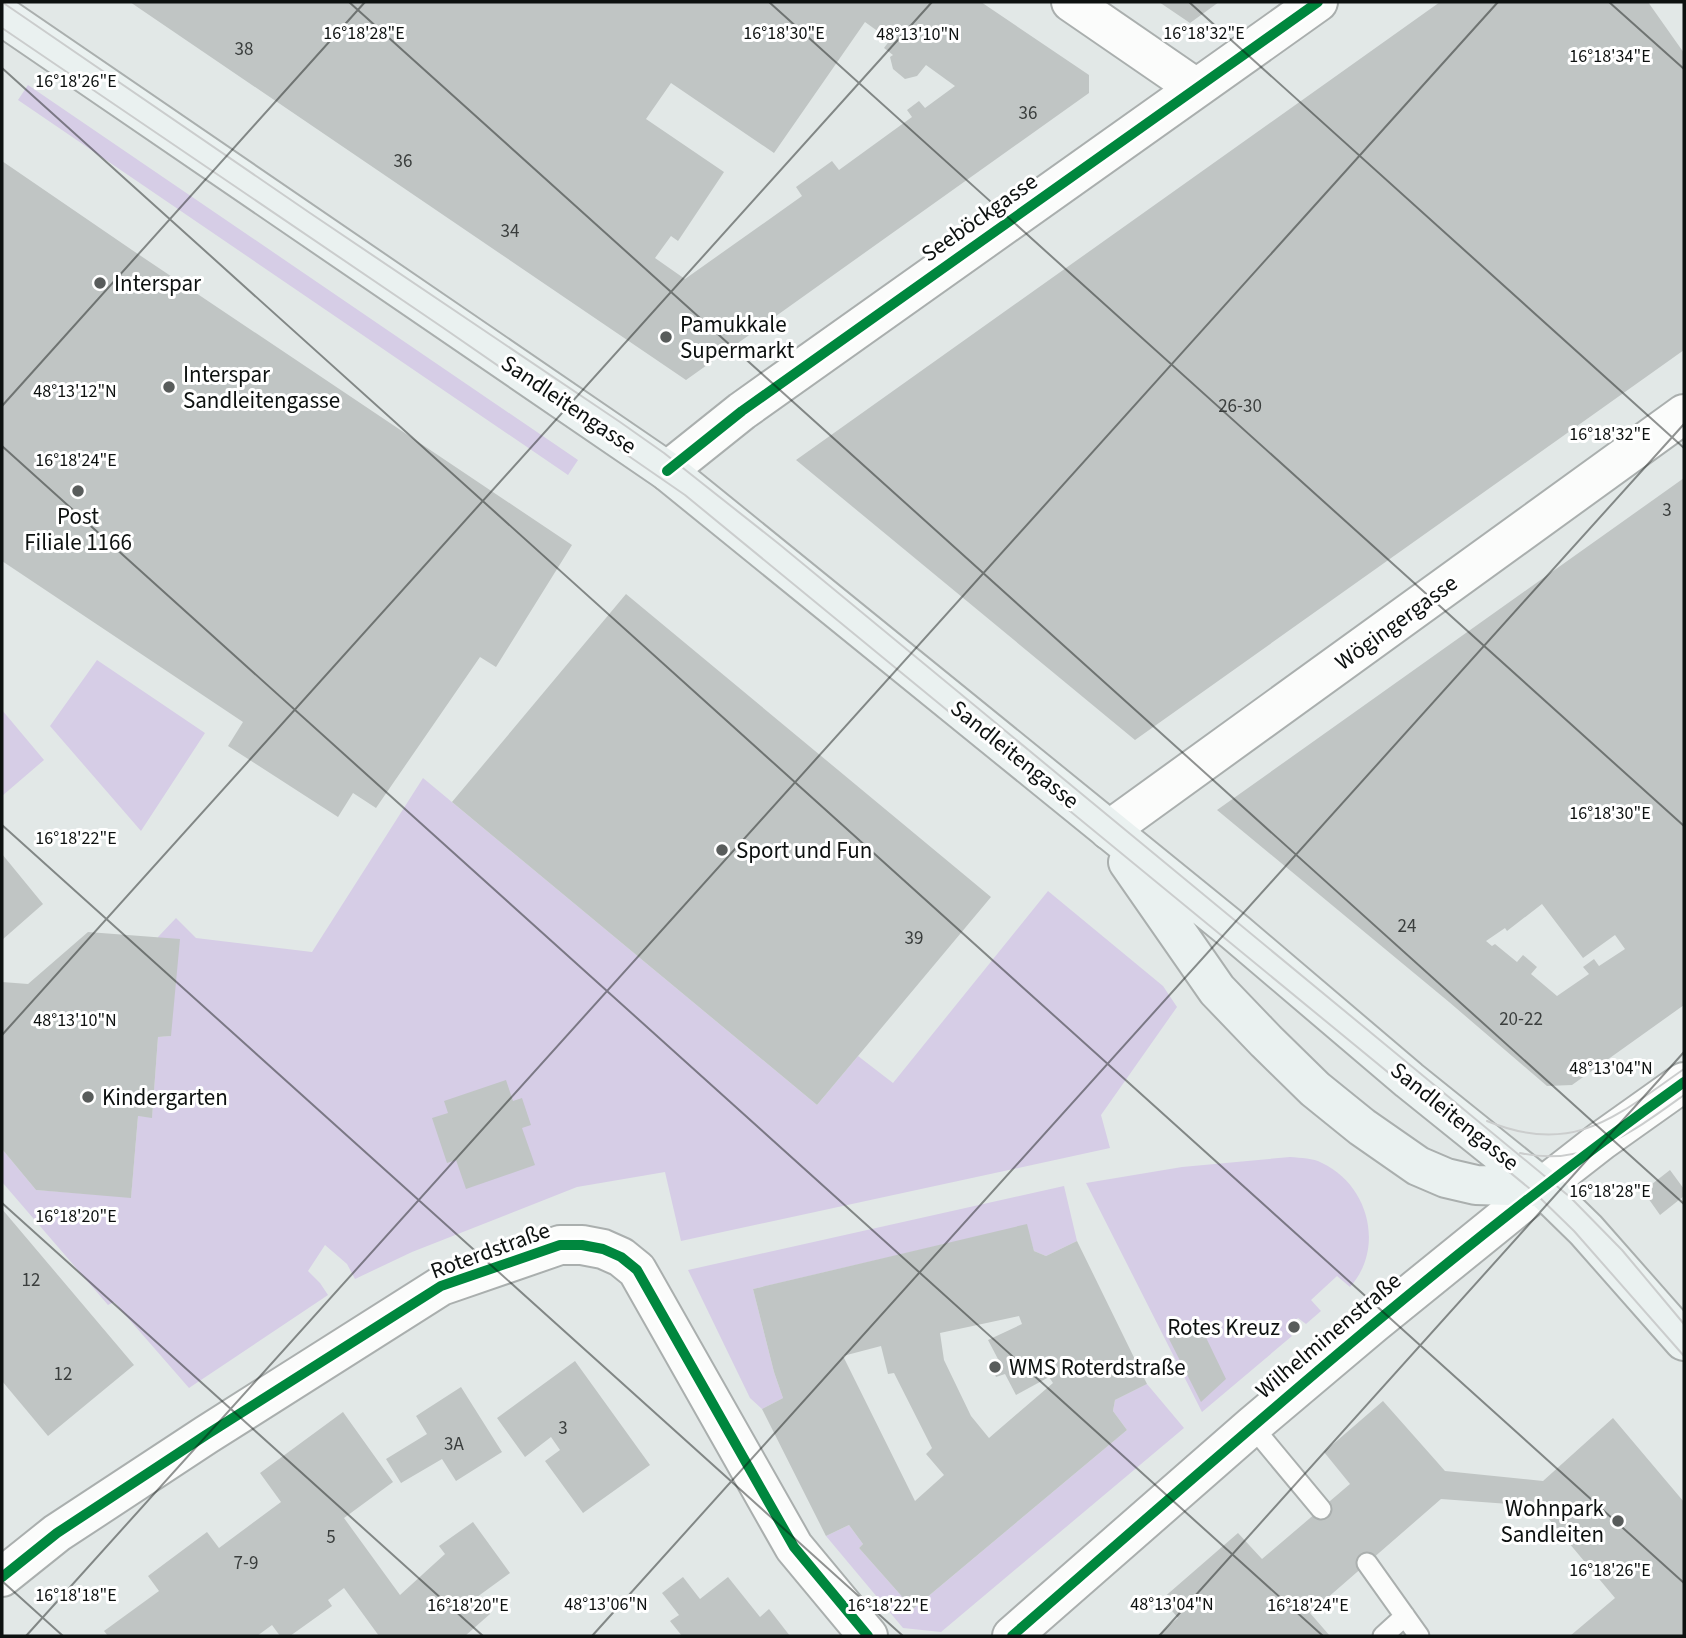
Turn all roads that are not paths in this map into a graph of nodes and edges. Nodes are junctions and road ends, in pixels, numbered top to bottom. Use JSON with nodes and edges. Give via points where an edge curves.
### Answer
{"nodes":[{"id":1,"x":1071,"y":2,"type":"edge"},
{"id":2,"x":1318,"y":2,"type":"edge"},
{"id":3,"x":2,"y":16,"type":"edge"},
{"id":4,"x":1196,"y":88,"type":"junction"},
{"id":5,"x":1684,"y":414,"type":"edge"},
{"id":6,"x":667,"y":471,"type":"junction"},
{"id":7,"x":1108,"y":830,"type":"junction"},
{"id":8,"x":1684,"y":1082,"type":"edge"},
{"id":9,"x":1542,"y":1187,"type":"junction"},
{"id":10,"x":1684,"y":1342,"type":"edge"},
{"id":11,"x":1252,"y":1426,"type":"junction"},
{"id":12,"x":1321,"y":1509,"type":"dead end"},
{"id":13,"x":1367,"y":1563,"type":"dead end"},
{"id":14,"x":2,"y":1577,"type":"edge"},
{"id":15,"x":1405,"y":1616,"type":"junction"},
{"id":16,"x":868,"y":1636,"type":"edge"},
{"id":17,"x":1012,"y":1636,"type":"edge"},
{"id":18,"x":1383,"y":1636,"type":"edge"},
{"id":19,"x":1419,"y":1636,"type":"edge"}],
"edges":[{"from":1,"to":4,"type":"street"},
{"from":2,"to":4,"type":"street","name":"Seeböckgasse"},
{"from":3,"to":6,"type":"main road","name":"Sandleitengasse"},
{"from":4,"to":6,"type":"street","name":"Seeböckgasse","via":[[742,411]]},
{"from":5,"to":7,"type":"street","name":"Wögingergasse"},
{"from":6,"to":7,"type":"main road","name":"Sandleitengasse"},
{"from":7,"to":9,"type":"main road","name":"Sandleitengasse"},
{"from":7,"to":9,"type":"main road","name":"Sandleitengasse","via":[[1217,990],[1315,1089],[1418,1166],[1476,1185]]},
{"from":8,"to":9,"type":"street","name":"Wilhelminenstraße"},
{"from":9,"to":10,"type":"main road","name":"Sandleitengasse"},
{"from":9,"to":11,"type":"street","name":"Wilhelminenstraße"},
{"from":11,"to":12,"type":"lane"},
{"from":11,"to":17,"type":"street","name":"Wilhelminenstraße"},
{"from":13,"to":15,"type":"lane"},
{"from":14,"to":16,"type":"street","name":"Roterdstraße","via":[[57,1533],[441,1286],[559,1245],[582,1245],[621,1257],[637,1270],[794,1547]]},
{"from":15,"to":18,"type":"lane"},
{"from":15,"to":19,"type":"lane"}]}
